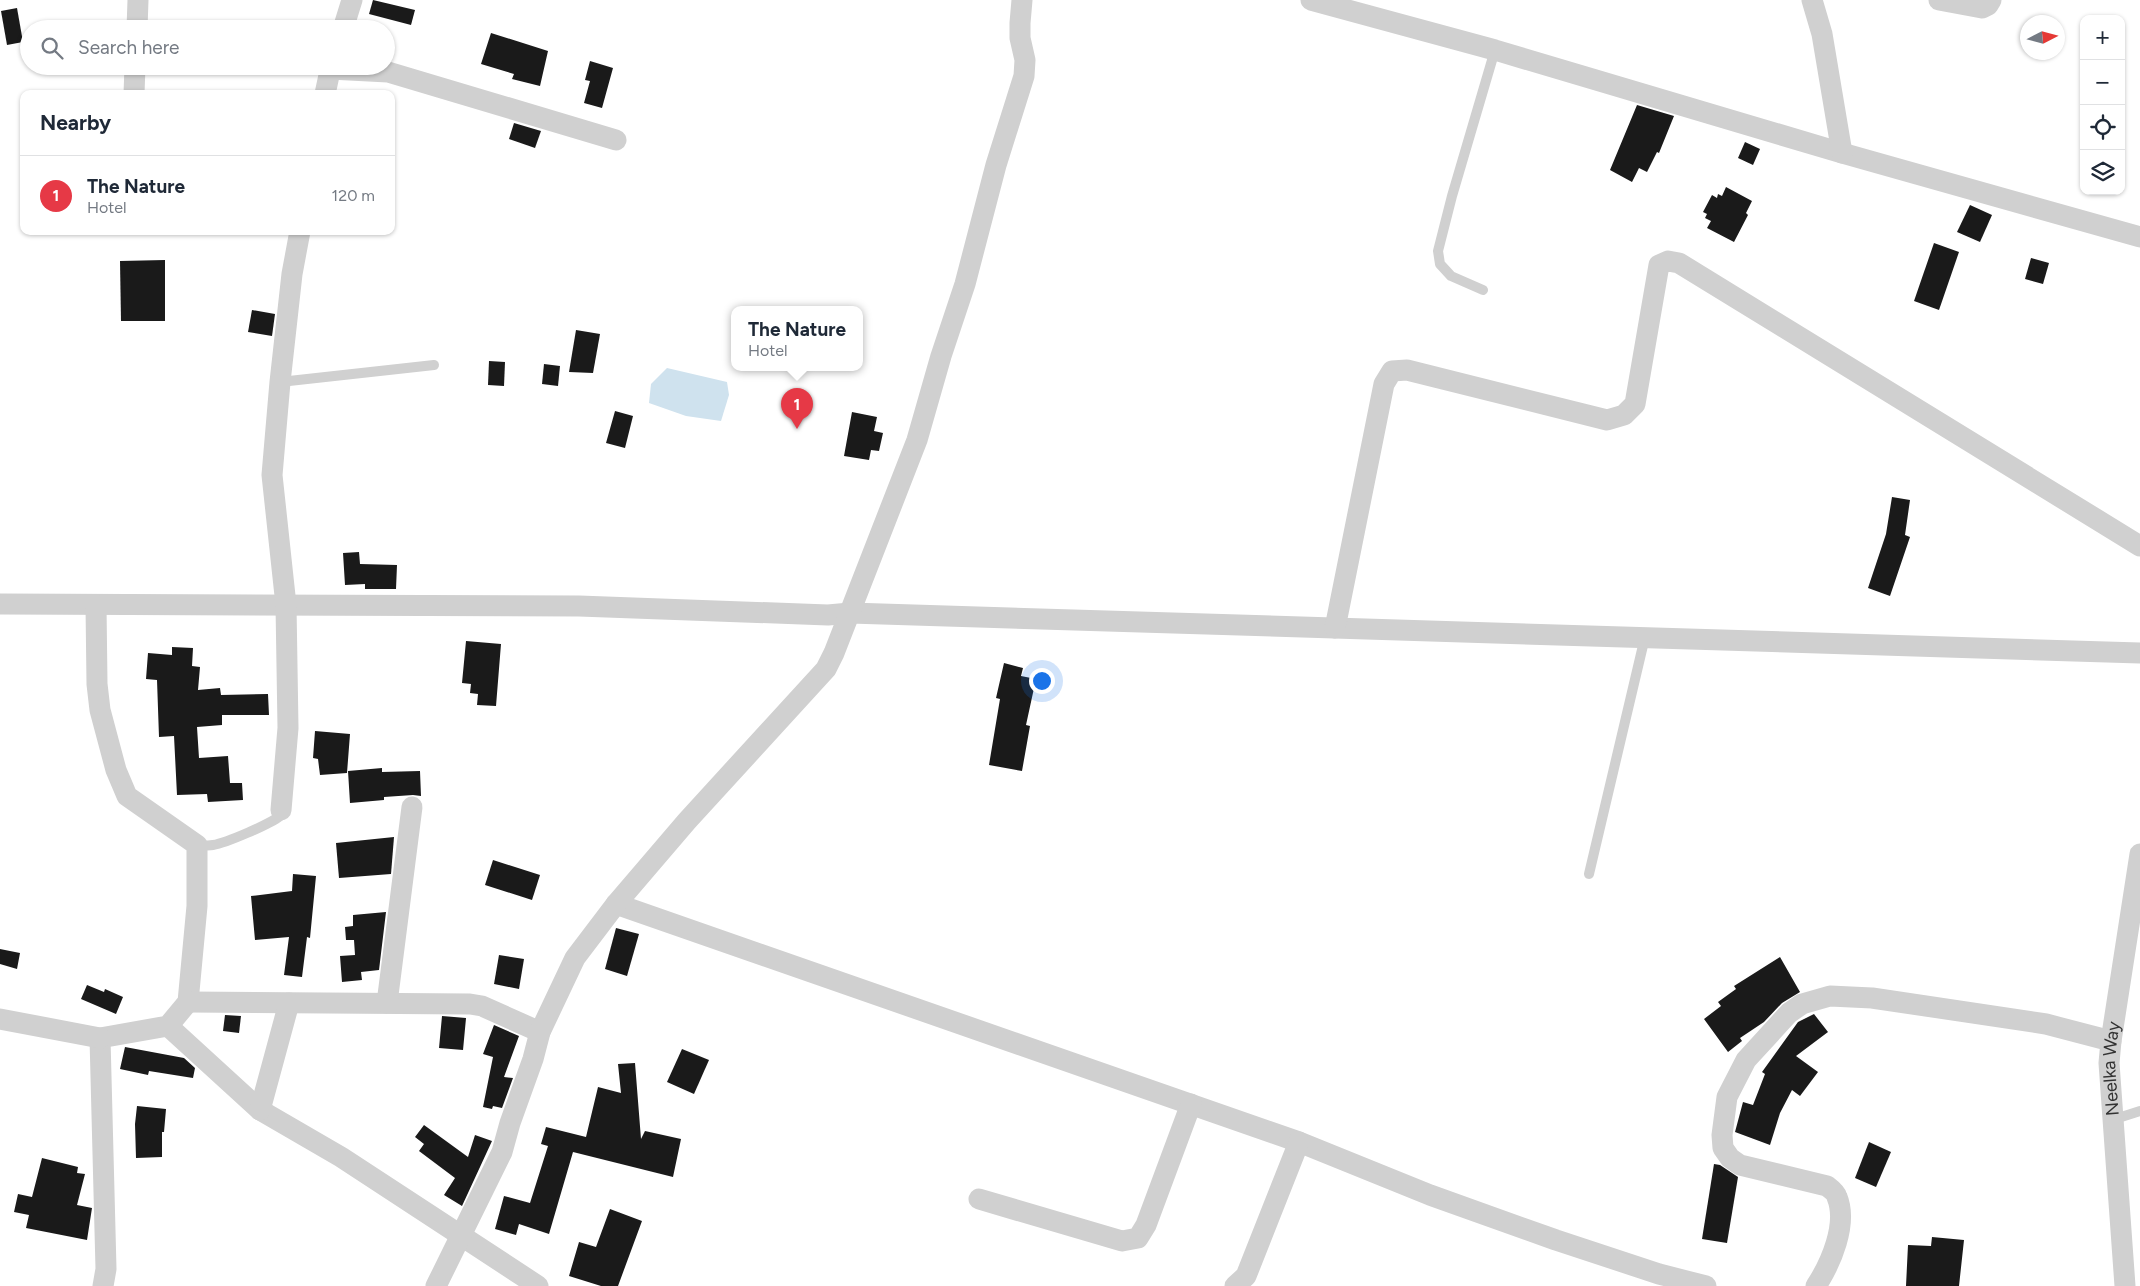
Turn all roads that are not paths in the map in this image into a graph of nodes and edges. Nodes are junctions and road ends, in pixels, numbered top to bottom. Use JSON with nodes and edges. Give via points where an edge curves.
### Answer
{"nodes":[{"id":1,"x":138,"y":0,"type":"edge"},
{"id":2,"x":352,"y":0,"type":"edge"},
{"id":3,"x":1022,"y":0,"type":"edge"},
{"id":4,"x":1311,"y":0,"type":"edge"},
{"id":5,"x":1812,"y":0,"type":"edge"},
{"id":6,"x":1939,"y":0,"type":"edge"},
{"id":7,"x":1991,"y":0,"type":"edge"},
{"id":8,"x":137,"y":20,"type":"edge"},
{"id":9,"x":346,"y":20,"type":"edge"},
{"id":10,"x":1495,"y":50,"type":"junction"},
{"id":11,"x":395,"y":74,"type":"edge"},
{"id":12,"x":135,"y":75,"type":"edge"},
{"id":13,"x":329,"y":75,"type":"edge"},
{"id":14,"x":134,"y":90,"type":"edge"},
{"id":15,"x":326,"y":90,"type":"edge"},
{"id":16,"x":616,"y":140,"type":"dead end"},
{"id":17,"x":1842,"y":153,"type":"junction"},
{"id":18,"x":299,"y":235,"type":"edge"},
{"id":19,"x":2140,"y":237,"type":"edge"},
{"id":20,"x":1483,"y":290,"type":"dead end"},
{"id":21,"x":434,"y":365,"type":"dead end"},
{"id":22,"x":280,"y":382,"type":"junction"},
{"id":23,"x":2140,"y":546,"type":"edge"},
{"id":24,"x":0,"y":604,"type":"edge"},
{"id":25,"x":96,"y":605,"type":"junction"},
{"id":26,"x":286,"y":605,"type":"junction"},
{"id":27,"x":850,"y":613,"type":"junction"},
{"id":28,"x":1335,"y":628,"type":"junction"},
{"id":29,"x":1644,"y":638,"type":"junction"},
{"id":30,"x":2140,"y":653,"type":"edge"},
{"id":31,"x":412,"y":807,"type":"dead end"},
{"id":32,"x":281,"y":810,"type":"joint"},
{"id":33,"x":197,"y":845,"type":"junction"},
{"id":34,"x":2140,"y":854,"type":"edge"},
{"id":35,"x":1589,"y":874,"type":"dead end"},
{"id":36,"x":616,"y":904,"type":"junction"},
{"id":37,"x":188,"y":1002,"type":"junction"},
{"id":38,"x":289,"y":1002,"type":"junction"},
{"id":39,"x":387,"y":1003,"type":"junction"},
{"id":40,"x":0,"y":1019,"type":"edge"},
{"id":41,"x":168,"y":1026,"type":"junction"},
{"id":42,"x":540,"y":1032,"type":"junction"},
{"id":43,"x":100,"y":1038,"type":"junction"},
{"id":44,"x":2110,"y":1041,"type":"junction"},
{"id":45,"x":1191,"y":1104,"type":"junction"},
{"id":46,"x":260,"y":1110,"type":"junction"},
{"id":47,"x":2140,"y":1111,"type":"edge"},
{"id":48,"x":2115,"y":1119,"type":"junction"},
{"id":49,"x":1299,"y":1142,"type":"junction"},
{"id":50,"x":979,"y":1199,"type":"dead end"},
{"id":51,"x":462,"y":1234,"type":"junction"},
{"id":52,"x":103,"y":1286,"type":"edge"},
{"id":53,"x":436,"y":1286,"type":"edge"},
{"id":54,"x":538,"y":1286,"type":"edge"},
{"id":55,"x":1235,"y":1286,"type":"edge"},
{"id":56,"x":1706,"y":1286,"type":"edge"},
{"id":57,"x":1816,"y":1286,"type":"edge"},
{"id":58,"x":2125,"y":1286,"type":"edge"}],
"edges":[{"from":1,"to":8,"type":"street"},
{"from":2,"to":9,"type":"street"},
{"from":3,"to":27,"type":"street","via":[[1020,38],[1025,60],[1024,76],[996,165],[966,284],[917,440]]},
{"from":4,"to":10,"type":"street"},
{"from":5,"to":17,"type":"street","via":[[1822,34]]},
{"from":6,"to":7,"type":"street","via":[[1982,8]]},
{"from":10,"to":17,"type":"street"},
{"from":10,"to":20,"type":"lane","via":[[1438,251],[1440,264],[1451,276]]},
{"from":11,"to":16,"type":"street"},
{"from":12,"to":14,"type":"street"},
{"from":13,"to":15,"type":"street"},
{"from":17,"to":19,"type":"street"},
{"from":18,"to":22,"type":"street"},
{"from":21,"to":22,"type":"lane"},
{"from":22,"to":26,"type":"street","via":[[272,475]]},
{"from":23,"to":28,"type":"street","via":[[1679,263],[1668,261],[1659,265],[1635,404],[1624,415],[1607,420],[1407,370],[1392,371],[1384,384]]},
{"from":24,"to":25,"type":"street"},
{"from":25,"to":26,"type":"street"},
{"from":25,"to":33,"type":"street","via":[[100,710],[116,770],[127,796]]},
{"from":26,"to":27,"type":"street","via":[[579,606],[828,615]]},
{"from":26,"to":32,"type":"street","via":[[288,728]]},
{"from":27,"to":28,"type":"street"},
{"from":27,"to":36,"type":"street","via":[[826,669],[738,763]]},
{"from":28,"to":29,"type":"street"},
{"from":29,"to":30,"type":"street"},
{"from":29,"to":35,"type":"lane"},
{"from":31,"to":39,"type":"street"},
{"from":32,"to":33,"type":"lane","via":[[280,816],[272,822],[226,842]]},
{"from":33,"to":37,"type":"street","via":[[198,906]]},
{"from":34,"to":44,"type":"street","name":"Neelka Way"},
{"from":36,"to":42,"type":"street","via":[[572,963]]},
{"from":36,"to":45,"type":"street"},
{"from":37,"to":38,"type":"street"},
{"from":37,"to":41,"type":"street"},
{"from":38,"to":39,"type":"street"},
{"from":38,"to":46,"type":"street"},
{"from":39,"to":42,"type":"street","via":[[476,1005]]},
{"from":40,"to":43,"type":"street"},
{"from":41,"to":43,"type":"street"},
{"from":41,"to":46,"type":"street"},
{"from":42,"to":51,"type":"street","via":[[502,1152]]},
{"from":43,"to":52,"type":"street","via":[[106,1269]]},
{"from":44,"to":48,"type":"street","name":"Neelka Way"},
{"from":44,"to":57,"type":"street","via":[[2046,1024],[1872,998],[1830,996],[1802,1004],[1789,1013],[1746,1060],[1727,1097],[1723,1148],[1740,1165],[1827,1186],[1837,1195],[1839,1231],[1824,1274]]},
{"from":45,"to":49,"type":"street"},
{"from":45,"to":50,"type":"street","via":[[1146,1225],[1138,1238],[1122,1241]]},
{"from":46,"to":51,"type":"street"},
{"from":47,"to":48,"type":"lane"},
{"from":48,"to":58,"type":"street","name":"Neelka Way"},
{"from":49,"to":55,"type":"street","via":[[1246,1276]]},
{"from":49,"to":56,"type":"street","via":[[1430,1196],[1659,1274]]},
{"from":51,"to":53,"type":"street"},
{"from":51,"to":54,"type":"street"}]}
